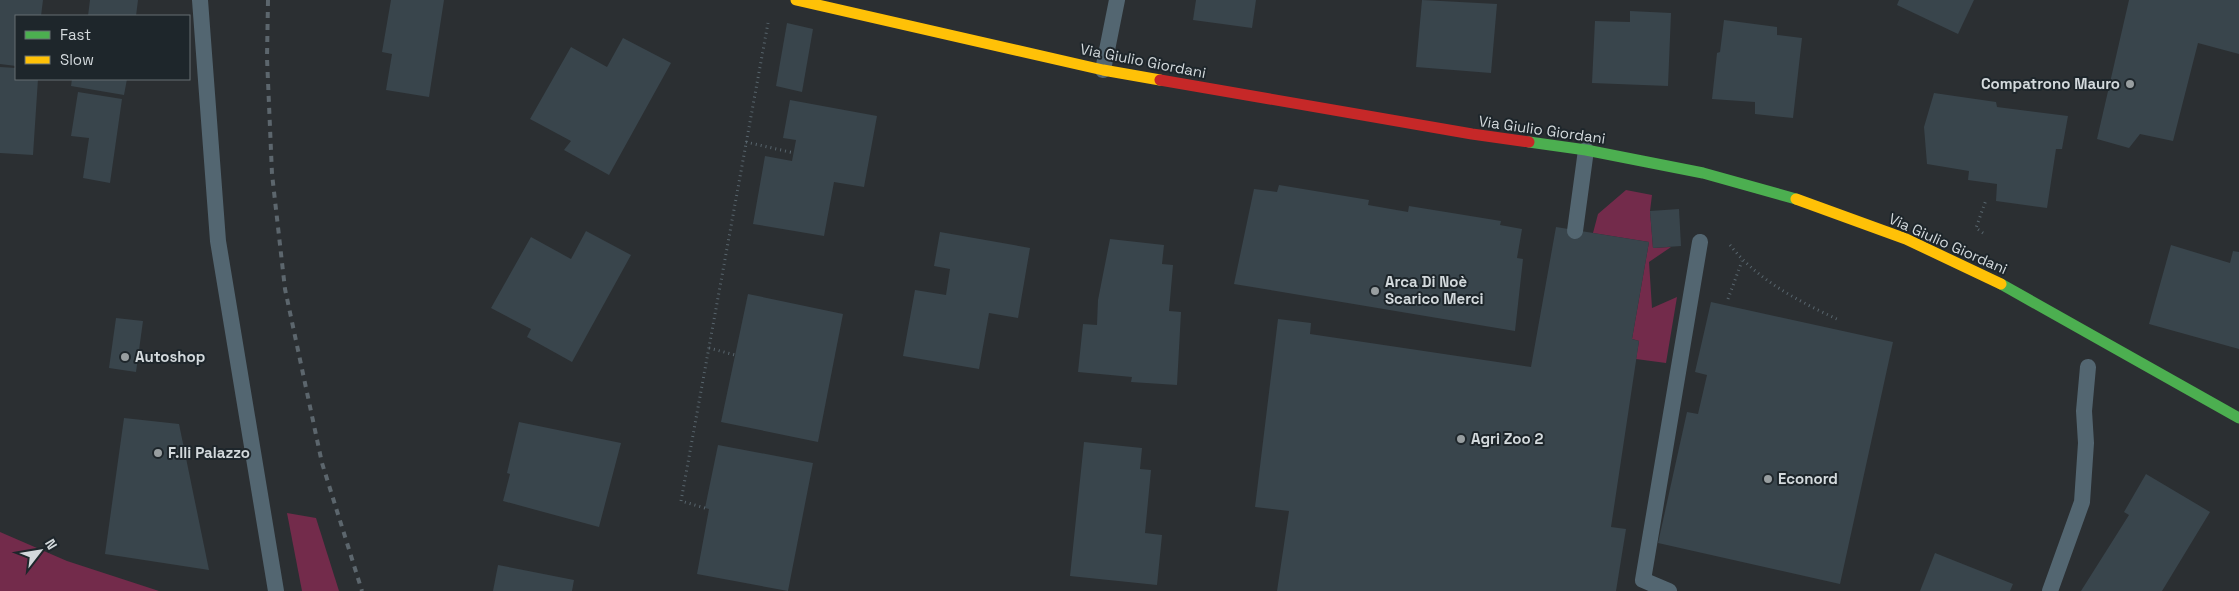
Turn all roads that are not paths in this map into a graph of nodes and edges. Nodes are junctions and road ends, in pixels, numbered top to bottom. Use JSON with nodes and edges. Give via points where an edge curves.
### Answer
{"nodes":[{"id":1,"x":200,"y":0,"type":"edge"},
{"id":2,"x":1117,"y":0,"type":"edge"},
{"id":3,"x":801,"y":1,"type":"edge"},
{"id":4,"x":1103,"y":70,"type":"junction"},
{"id":5,"x":1586,"y":150,"type":"junction"},
{"id":6,"x":1575,"y":230,"type":"dead end"},
{"id":7,"x":1700,"y":242,"type":"dead end"},
{"id":8,"x":2088,"y":367,"type":"dead end"},
{"id":9,"x":2239,"y":418,"type":"edge"},
{"id":10,"x":276,"y":591,"type":"edge"},
{"id":11,"x":1669,"y":591,"type":"edge"},
{"id":12,"x":2050,"y":591,"type":"edge"}],
"edges":[{"from":1,"to":10,"type":"lane","via":[[218,241]]},
{"from":2,"to":4,"type":"lane"},
{"from":3,"to":4,"type":"street","name":"Via Giulio Giordani"},
{"from":4,"to":5,"type":"street","name":"Via Giulio Giordani","via":[[1472,134]]},
{"from":5,"to":6,"type":"lane"},
{"from":5,"to":9,"type":"street","name":"Via Giulio Giordani","via":[[1703,173],[1783,194],[1906,239],[2016,291]]},
{"from":7,"to":11,"type":"lane","via":[[1642,580]]},
{"from":8,"to":12,"type":"lane","via":[[2082,502]]}]}
